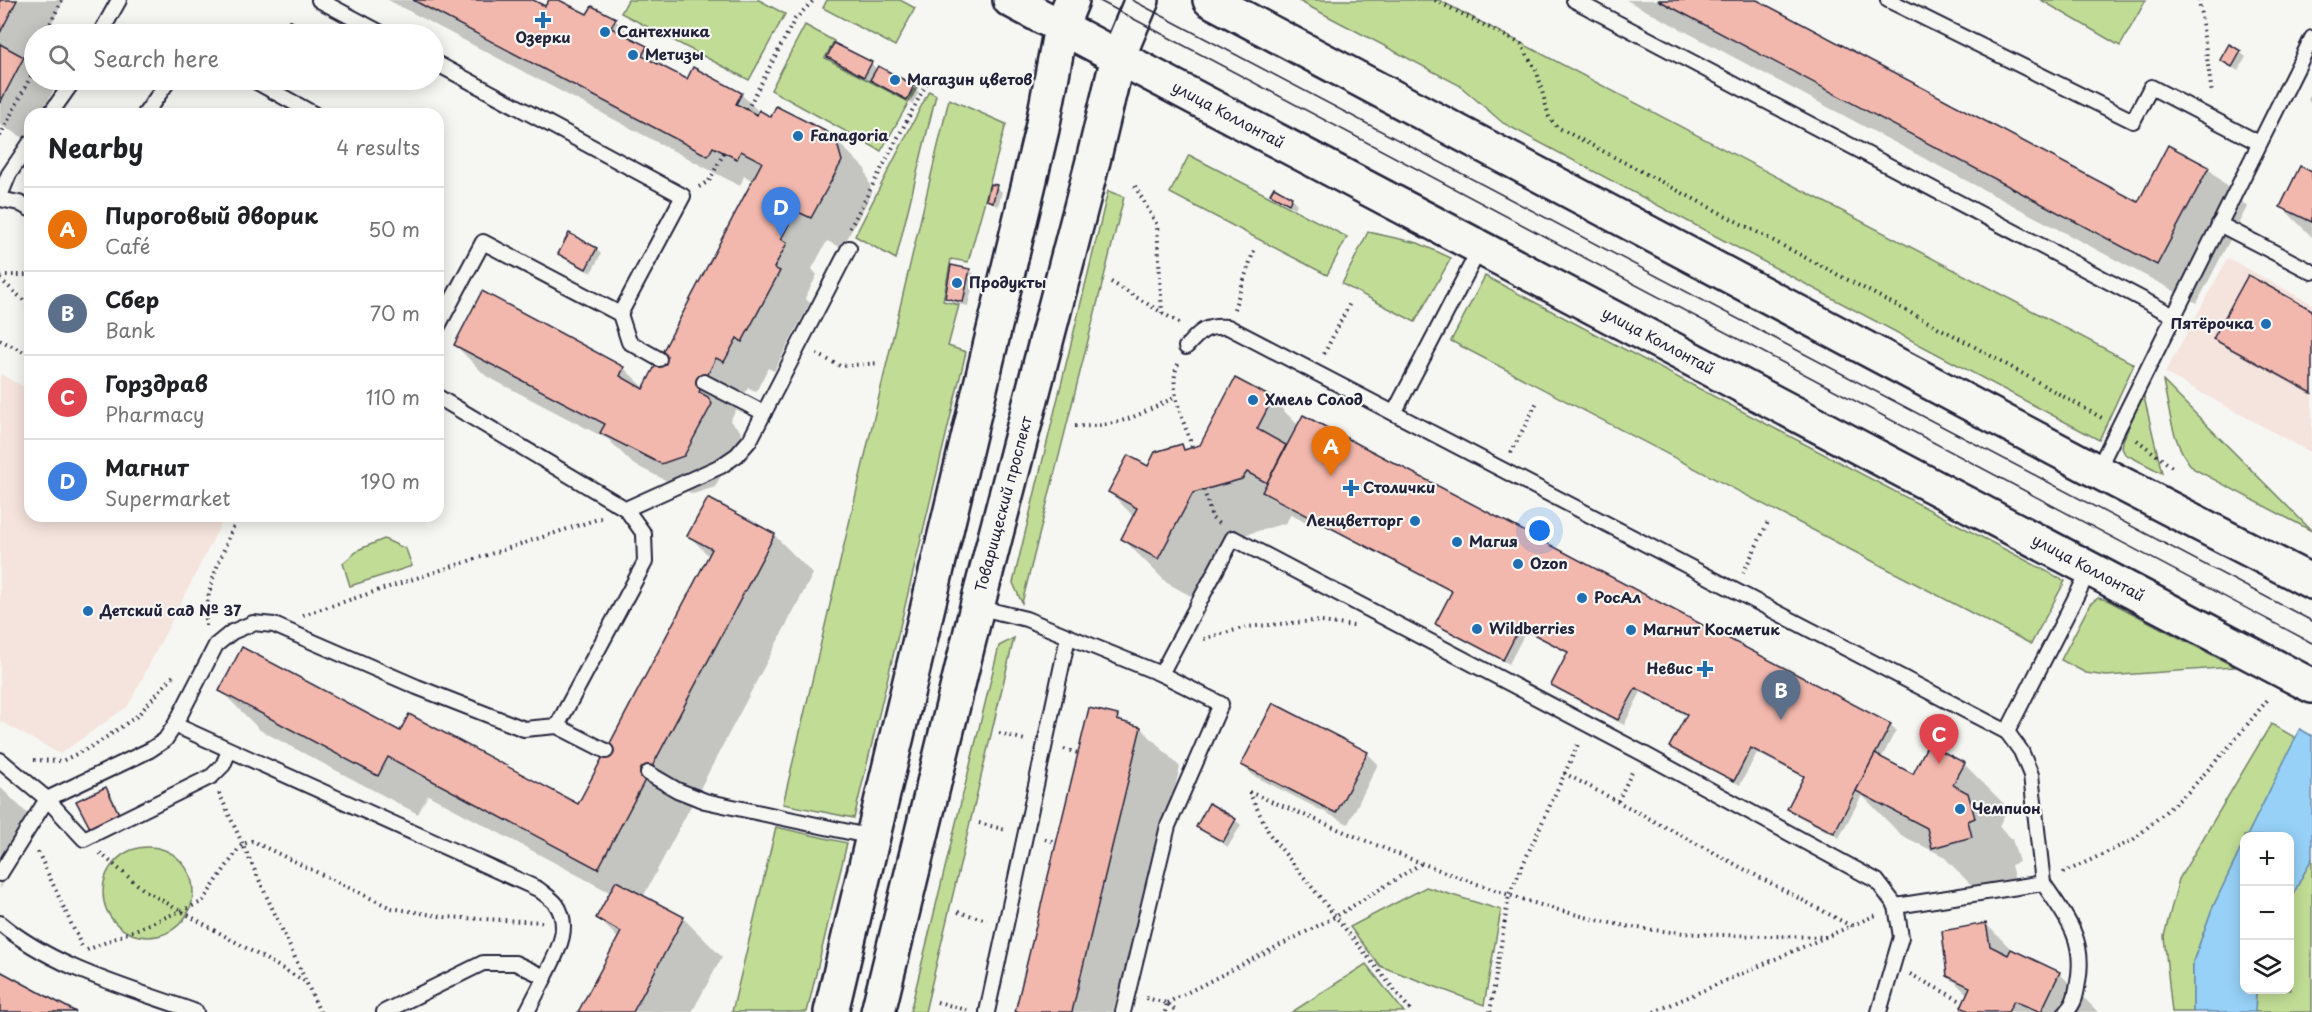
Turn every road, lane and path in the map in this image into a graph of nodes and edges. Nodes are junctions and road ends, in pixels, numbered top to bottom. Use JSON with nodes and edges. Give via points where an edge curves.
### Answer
{"nodes":[{"id":1,"x":63,"y":0,"type":"edge"},
{"id":2,"x":119,"y":0,"type":"edge"},
{"id":3,"x":319,"y":0,"type":"edge"},
{"id":4,"x":814,"y":0,"type":"edge"},
{"id":5,"x":1010,"y":0,"type":"edge"},
{"id":6,"x":1142,"y":0,"type":"edge"},
{"id":7,"x":1210,"y":0,"type":"edge"},
{"id":8,"x":1435,"y":0,"type":"edge"},
{"id":9,"x":1574,"y":0,"type":"edge"},
{"id":10,"x":1888,"y":0,"type":"edge"},
{"id":11,"x":2199,"y":0,"type":"edge"},
{"id":12,"x":1067,"y":14,"type":"edge"},
{"id":13,"x":50,"y":24,"type":"edge"},
{"id":14,"x":106,"y":24,"type":"edge"},
{"id":15,"x":364,"y":24,"type":"edge"},
{"id":16,"x":2312,"y":38,"type":"edge"},
{"id":17,"x":1118,"y":57,"type":"junction"},
{"id":18,"x":444,"y":67,"type":"edge"},
{"id":19,"x":931,"y":75,"type":"dead end"},
{"id":20,"x":24,"y":89,"type":"edge"},
{"id":21,"x":67,"y":90,"type":"edge"},
{"id":22,"x":162,"y":90,"type":"edge"},
{"id":23,"x":271,"y":90,"type":"edge"},
{"id":24,"x":54,"y":108,"type":"edge"},
{"id":25,"x":149,"y":108,"type":"edge"},
{"id":26,"x":303,"y":108,"type":"edge"},
{"id":27,"x":747,"y":110,"type":"dead end"},
{"id":28,"x":2216,"y":120,"type":"junction"},
{"id":29,"x":0,"y":136,"type":"edge"},
{"id":30,"x":2259,"y":143,"type":"junction"},
{"id":31,"x":24,"y":152,"type":"edge"},
{"id":32,"x":724,"y":153,"type":"dead end"},
{"id":33,"x":1135,"y":186,"type":"dead end"},
{"id":34,"x":683,"y":196,"type":"junction"},
{"id":35,"x":0,"y":197,"type":"edge"},
{"id":36,"x":24,"y":206,"type":"edge"},
{"id":37,"x":2219,"y":224,"type":"junction"},
{"id":38,"x":1481,"y":247,"type":"junction"},
{"id":39,"x":849,"y":248,"type":"joint"},
{"id":40,"x":1254,"y":250,"type":"dead end"},
{"id":41,"x":2312,"y":272,"type":"edge"},
{"id":42,"x":24,"y":275,"type":"edge"},
{"id":43,"x":0,"y":277,"type":"edge"},
{"id":44,"x":1111,"y":282,"type":"dead end"},
{"id":45,"x":24,"y":300,"type":"edge"},
{"id":46,"x":1351,"y":301,"type":"dead end"},
{"id":47,"x":1162,"y":313,"type":"junction"},
{"id":48,"x":620,"y":314,"type":"junction"},
{"id":49,"x":444,"y":315,"type":"edge"},
{"id":50,"x":2174,"y":316,"type":"junction"},
{"id":51,"x":1227,"y":327,"type":"junction"},
{"id":52,"x":1197,"y":334,"type":"junction"},
{"id":53,"x":0,"y":340,"type":"edge"},
{"id":54,"x":799,"y":345,"type":"junction"},
{"id":55,"x":1186,"y":347,"type":"joint"},
{"id":56,"x":24,"y":352,"type":"edge"},
{"id":57,"x":659,"y":358,"type":"dead end"},
{"id":58,"x":880,"y":363,"type":"dead end"},
{"id":59,"x":1315,"y":373,"type":"junction"},
{"id":60,"x":704,"y":382,"type":"dead end"},
{"id":61,"x":1177,"y":396,"type":"junction"},
{"id":62,"x":1538,"y":400,"type":"dead end"},
{"id":63,"x":444,"y":401,"type":"edge"},
{"id":64,"x":1394,"y":413,"type":"junction"},
{"id":65,"x":764,"y":414,"type":"junction"},
{"id":66,"x":1075,"y":426,"type":"dead end"},
{"id":67,"x":2119,"y":427,"type":"junction"},
{"id":68,"x":1192,"y":447,"type":"dead end"},
{"id":69,"x":2172,"y":467,"type":"dead end"},
{"id":70,"x":1502,"y":470,"type":"junction"},
{"id":71,"x":2097,"y":471,"type":"junction"},
{"id":72,"x":1204,"y":490,"type":"dead end"},
{"id":73,"x":626,"y":509,"type":"junction"},
{"id":74,"x":1769,"y":520,"type":"dead end"},
{"id":75,"x":236,"y":522,"type":"edge"},
{"id":76,"x":1233,"y":538,"type":"junction"},
{"id":77,"x":2090,"y":569,"type":"junction"},
{"id":78,"x":2312,"y":582,"type":"edge"},
{"id":79,"x":1734,"y":590,"type":"junction"},
{"id":80,"x":977,"y":607,"type":"junction"},
{"id":81,"x":274,"y":625,"type":"junction"},
{"id":82,"x":1358,"y":627,"type":"dead end"},
{"id":83,"x":1068,"y":637,"type":"junction"},
{"id":84,"x":216,"y":645,"type":"junction"},
{"id":85,"x":1175,"y":647,"type":"junction"},
{"id":86,"x":179,"y":669,"type":"dead end"},
{"id":87,"x":1161,"y":674,"type":"junction"},
{"id":88,"x":2309,"y":685,"type":"edge"},
{"id":89,"x":2271,"y":695,"type":"dead end"},
{"id":90,"x":1588,"y":724,"type":"junction"},
{"id":91,"x":175,"y":725,"type":"junction"},
{"id":92,"x":557,"y":726,"type":"junction"},
{"id":93,"x":2007,"y":732,"type":"junction"},
{"id":94,"x":229,"y":751,"type":"junction"},
{"id":95,"x":606,"y":751,"type":"dead end"},
{"id":96,"x":1642,"y":753,"type":"junction"},
{"id":97,"x":0,"y":759,"type":"edge"},
{"id":98,"x":31,"y":760,"type":"dead end"},
{"id":99,"x":648,"y":773,"type":"dead end"},
{"id":100,"x":1564,"y":773,"type":"junction"},
{"id":101,"x":212,"y":776,"type":"junction"},
{"id":102,"x":47,"y":799,"type":"junction"},
{"id":103,"x":1618,"y":801,"type":"junction"},
{"id":104,"x":28,"y":830,"type":"junction"},
{"id":105,"x":872,"y":837,"type":"junction"},
{"id":106,"x":84,"y":839,"type":"junction"},
{"id":107,"x":243,"y":843,"type":"junction"},
{"id":108,"x":1422,"y":862,"type":"junction"},
{"id":109,"x":0,"y":874,"type":"edge"},
{"id":110,"x":2043,"y":883,"type":"junction"},
{"id":111,"x":1509,"y":895,"type":"junction"},
{"id":112,"x":1896,"y":906,"type":"junction"},
{"id":113,"x":182,"y":910,"type":"junction"},
{"id":114,"x":1335,"y":917,"type":"junction"},
{"id":115,"x":0,"y":923,"type":"edge"},
{"id":116,"x":563,"y":923,"type":"junction"},
{"id":117,"x":1851,"y":926,"type":"junction"},
{"id":118,"x":1828,"y":937,"type":"junction"},
{"id":119,"x":1894,"y":966,"type":"junction"},
{"id":120,"x":545,"y":977,"type":"junction"},
{"id":121,"x":306,"y":981,"type":"junction"},
{"id":122,"x":937,"y":1002,"type":"dead end"},
{"id":123,"x":1963,"y":1002,"type":"dead end"},
{"id":124,"x":1167,"y":1004,"type":"junction"},
{"id":125,"x":196,"y":1012,"type":"edge"},
{"id":126,"x":320,"y":1012,"type":"edge"},
{"id":127,"x":384,"y":1012,"type":"edge"},
{"id":128,"x":526,"y":1012,"type":"edge"},
{"id":129,"x":831,"y":1012,"type":"edge"},
{"id":130,"x":878,"y":1012,"type":"edge"},
{"id":131,"x":976,"y":1012,"type":"edge"},
{"id":132,"x":987,"y":1012,"type":"edge"},
{"id":133,"x":1124,"y":1012,"type":"edge"},
{"id":134,"x":1165,"y":1012,"type":"edge"},
{"id":135,"x":1177,"y":1012,"type":"edge"},
{"id":136,"x":1412,"y":1012,"type":"edge"},
{"id":137,"x":1490,"y":1012,"type":"edge"},
{"id":138,"x":1654,"y":1012,"type":"edge"},
{"id":139,"x":1879,"y":1012,"type":"edge"},
{"id":140,"x":2066,"y":1012,"type":"edge"}],
"edges":[{"from":1,"to":13,"type":"path"},
{"from":2,"to":14,"type":"lane"},
{"from":3,"to":15,"type":"lane"},
{"from":4,"to":27,"type":"path","via":[[795,19]]},
{"from":5,"to":12,"type":"main road","name":"улица Коллонтай"},
{"from":6,"to":17,"type":"main road","name":"Товарищеский проспект"},
{"from":7,"to":71,"type":"main road"},
{"from":8,"to":67,"type":"path","via":[[1521,44],[1537,72],[1550,117],[1557,127]]},
{"from":9,"to":50,"type":"lane"},
{"from":10,"to":28,"type":"lane","via":[[2133,121],[2151,87]]},
{"from":11,"to":28,"type":"path"},
{"from":12,"to":17,"type":"main road","name":"улица Коллонтай"},
{"from":12,"to":105,"type":"main road"},
{"from":16,"to":30,"type":"lane"},
{"from":17,"to":38,"type":"main road","name":"улица Коллонтай"},
{"from":17,"to":80,"type":"main road","name":"Товарищеский проспект"},
{"from":18,"to":34,"type":"lane"},
{"from":19,"to":39,"type":"path","via":[[848,232]]},
{"from":20,"to":29,"type":"path"},
{"from":21,"to":24,"type":"lane"},
{"from":22,"to":25,"type":"lane"},
{"from":23,"to":26,"type":"lane"},
{"from":28,"to":30,"type":"lane"},
{"from":30,"to":37,"type":"lane"},
{"from":31,"to":35,"type":"lane"},
{"from":32,"to":34,"type":"path","via":[[709,181]]},
{"from":33,"to":47,"type":"path","via":[[1157,225]]},
{"from":34,"to":48,"type":"lane"},
{"from":35,"to":36,"type":"lane"},
{"from":37,"to":41,"type":"lane"},
{"from":37,"to":50,"type":"lane"},
{"from":38,"to":64,"type":"lane"},
{"from":38,"to":77,"type":"main road","name":"улица Коллонтай"},
{"from":39,"to":54,"type":"lane"},
{"from":40,"to":51,"type":"path"},
{"from":42,"to":43,"type":"path"},
{"from":43,"to":45,"type":"path"},
{"from":44,"to":47,"type":"path"},
{"from":46,"to":59,"type":"path"},
{"from":47,"to":52,"type":"path"},
{"from":48,"to":49,"type":"lane","via":[[483,242]]},
{"from":48,"to":57,"type":"lane","via":[[629,342]]},
{"from":50,"to":67,"type":"lane"},
{"from":51,"to":52,"type":"lane","via":[[1213,326]]},
{"from":51,"to":59,"type":"lane"},
{"from":52,"to":55,"type":"lane"},
{"from":53,"to":56,"type":"path"},
{"from":54,"to":58,"type":"path","via":[[840,366]]},
{"from":54,"to":65,"type":"lane"},
{"from":55,"to":61,"type":"path","via":[[1174,373]]},
{"from":59,"to":64,"type":"lane"},
{"from":60,"to":65,"type":"lane"},
{"from":61,"to":66,"type":"path","via":[[1128,420],[1099,427]]},
{"from":61,"to":68,"type":"path"},
{"from":62,"to":70,"type":"path"},
{"from":63,"to":73,"type":"lane"},
{"from":64,"to":70,"type":"lane"},
{"from":65,"to":73,"type":"lane","via":[[737,455]]},
{"from":67,"to":69,"type":"path"},
{"from":67,"to":71,"type":"lane"},
{"from":70,"to":79,"type":"lane"},
{"from":71,"to":78,"type":"main road"},
{"from":72,"to":76,"type":"path","via":[[1212,518]]},
{"from":73,"to":81,"type":"path"},
{"from":73,"to":92,"type":"lane","via":[[644,534],[645,562]]},
{"from":74,"to":79,"type":"path"},
{"from":75,"to":84,"type":"path","via":[[205,609],[207,630]]},
{"from":76,"to":85,"type":"lane"},
{"from":76,"to":90,"type":"lane"},
{"from":77,"to":88,"type":"main road","name":"улица Коллонтай"},
{"from":77,"to":93,"type":"lane"},
{"from":79,"to":93,"type":"lane"},
{"from":80,"to":83,"type":"lane","via":[[1026,619]]},
{"from":80,"to":130,"type":"main road","name":"Товарищеский проспект"},
{"from":81,"to":84,"type":"lane","via":[[253,623]]},
{"from":81,"to":92,"type":"lane","via":[[524,729]]},
{"from":82,"to":85,"type":"path","via":[[1314,621],[1246,627]]},
{"from":83,"to":87,"type":"lane"},
{"from":83,"to":132,"type":"lane"},
{"from":84,"to":91,"type":"lane"},
{"from":85,"to":87,"type":"lane"},
{"from":86,"to":98,"type":"path","via":[[136,716],[95,745],[62,761]]},
{"from":87,"to":133,"type":"lane","via":[[1221,704],[1168,826]]},
{"from":89,"to":110,"type":"path","via":[[2188,792],[2133,840]]},
{"from":90,"to":96,"type":"lane"},
{"from":90,"to":100,"type":"path"},
{"from":91,"to":94,"type":"lane"},
{"from":91,"to":102,"type":"lane","via":[[165,740],[150,750]]},
{"from":92,"to":95,"type":"lane"},
{"from":93,"to":110,"type":"lane","via":[[2031,775]]},
{"from":94,"to":101,"type":"lane"},
{"from":94,"to":116,"type":"lane","via":[[538,889],[556,904]]},
{"from":96,"to":103,"type":"path"},
{"from":96,"to":112,"type":"lane","via":[[1877,881]]},
{"from":97,"to":102,"type":"lane"},
{"from":99,"to":105,"type":"lane","via":[[705,801]]},
{"from":100,"to":103,"type":"path"},
{"from":100,"to":111,"type":"path"},
{"from":101,"to":106,"type":"lane"},
{"from":101,"to":107,"type":"path"},
{"from":102,"to":104,"type":"lane"},
{"from":102,"to":106,"type":"lane"},
{"from":103,"to":117,"type":"path"},
{"from":104,"to":109,"type":"lane"},
{"from":104,"to":113,"type":"path","via":[[84,952]]},
{"from":105,"to":129,"type":"main road"},
{"from":106,"to":113,"type":"path","via":[[144,890]]},
{"from":107,"to":113,"type":"path","via":[[202,902]]},
{"from":107,"to":116,"type":"path","via":[[252,841],[391,908],[445,916]]},
{"from":107,"to":121,"type":"path"},
{"from":108,"to":111,"type":"path"},
{"from":108,"to":114,"type":"path"},
{"from":108,"to":114,"type":"path","via":[[1249,792],[1270,835]]},
{"from":110,"to":112,"type":"lane"},
{"from":110,"to":140,"type":"lane","via":[[2079,942],[2081,968],[2074,1004]]},
{"from":111,"to":118,"type":"path","via":[[1607,922],[1677,933]]},
{"from":111,"to":137,"type":"path"},
{"from":112,"to":117,"type":"path"},
{"from":112,"to":119,"type":"lane","via":[[1901,937]]},
{"from":113,"to":121,"type":"path"},
{"from":114,"to":124,"type":"path"},
{"from":114,"to":136,"type":"path"},
{"from":115,"to":125,"type":"lane","via":[[15,936],[75,968]]},
{"from":116,"to":120,"type":"lane","via":[[560,946]]},
{"from":117,"to":118,"type":"path"},
{"from":118,"to":138,"type":"path"},
{"from":119,"to":123,"type":"path"},
{"from":119,"to":139,"type":"lane"},
{"from":120,"to":127,"type":"lane","via":[[515,963],[483,963]]},
{"from":120,"to":128,"type":"lane"},
{"from":121,"to":126,"type":"path"},
{"from":122,"to":131,"type":"path"},
{"from":124,"to":134,"type":"path"},
{"from":124,"to":135,"type":"path"}]}
